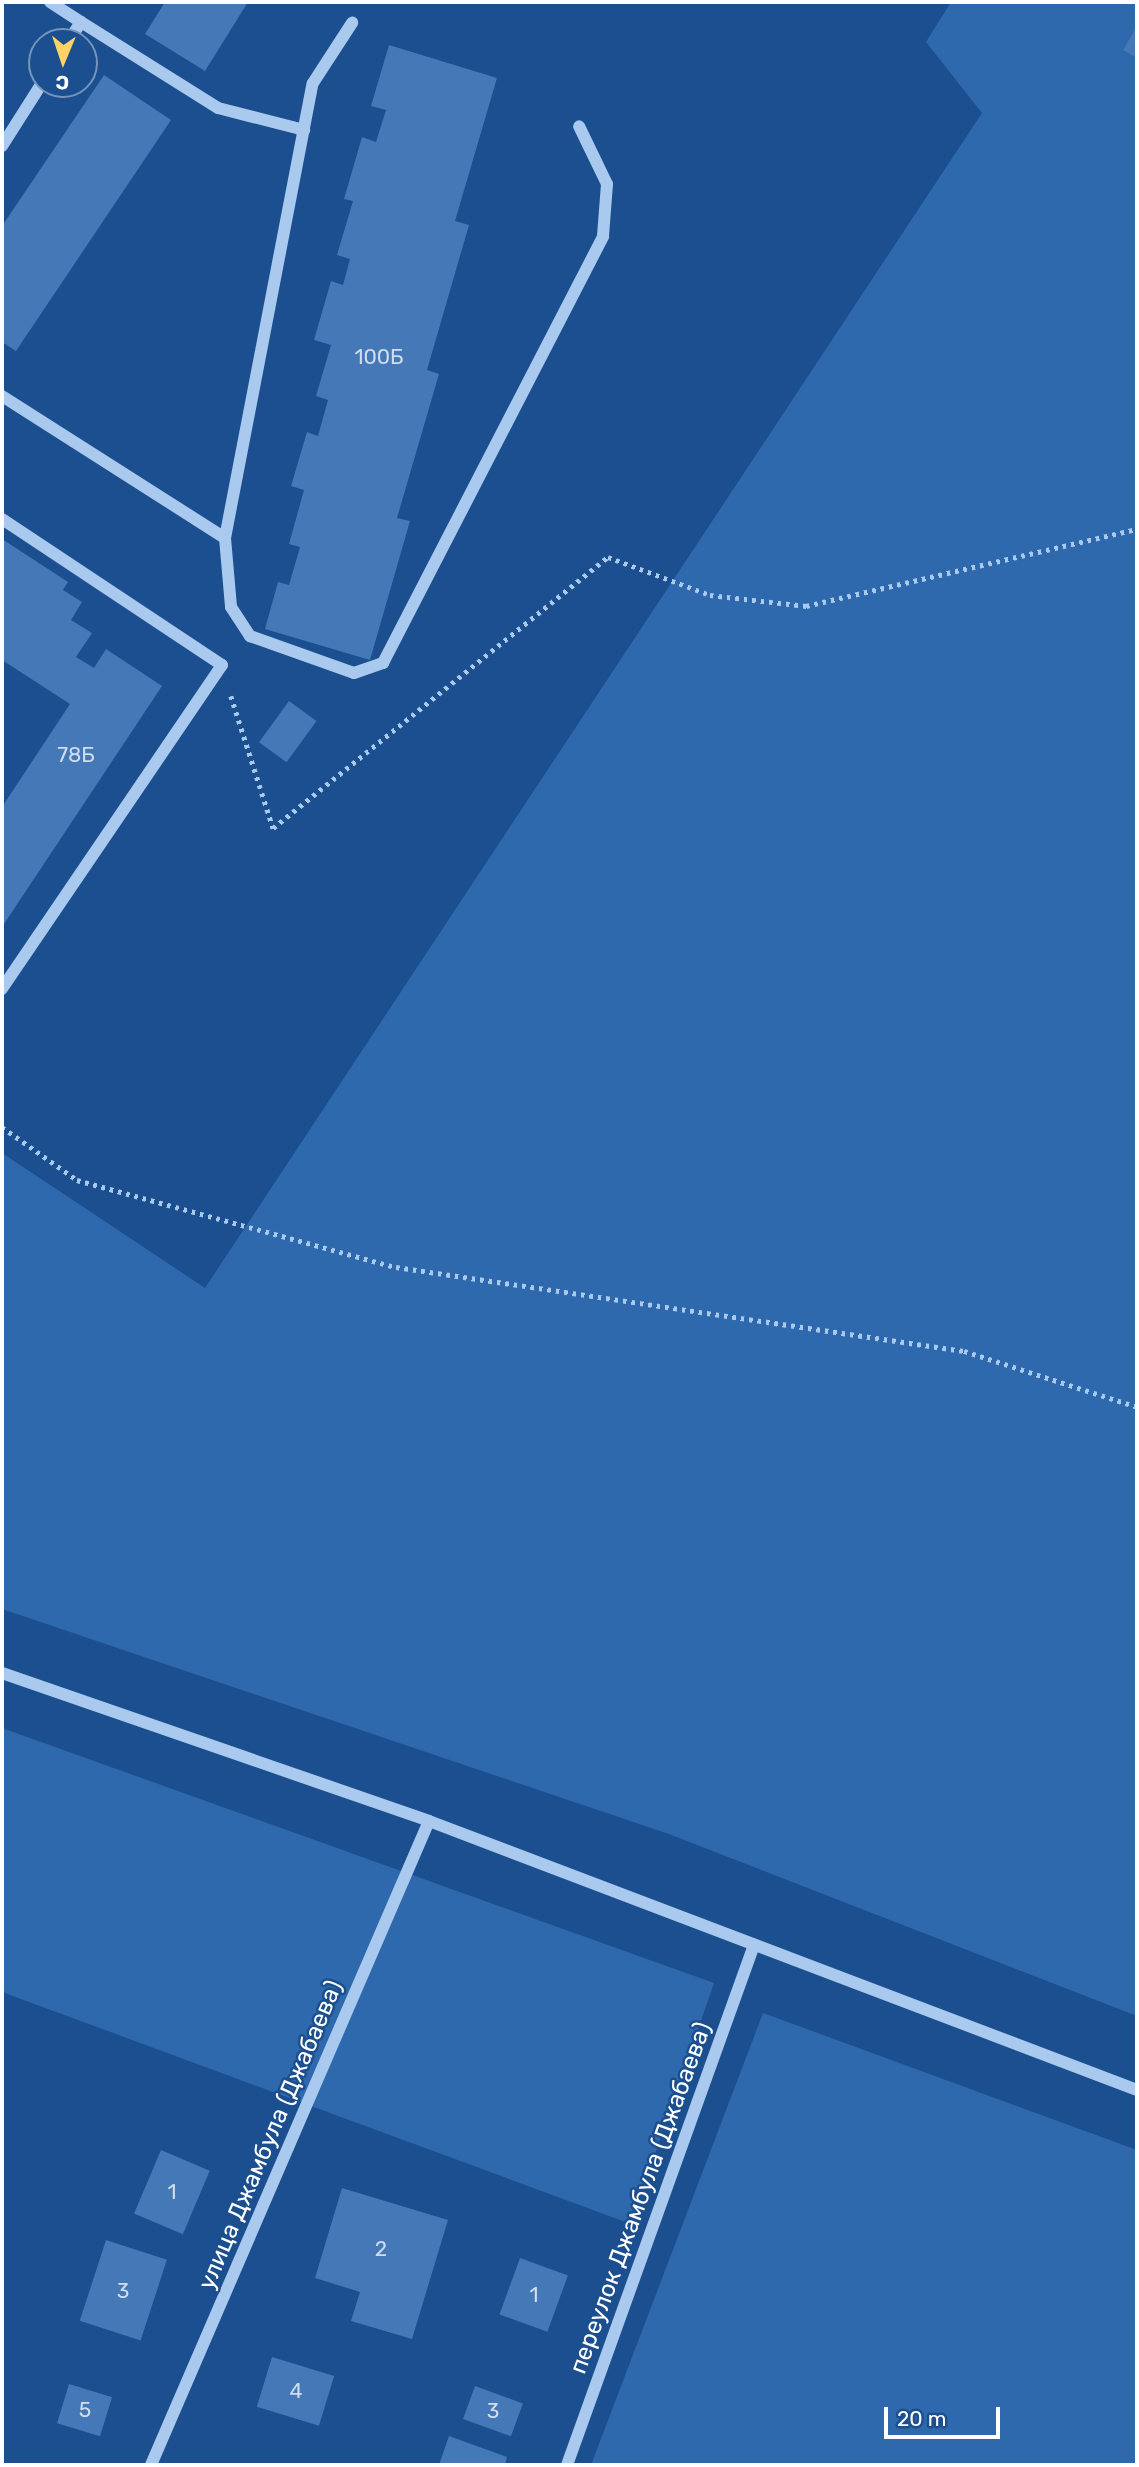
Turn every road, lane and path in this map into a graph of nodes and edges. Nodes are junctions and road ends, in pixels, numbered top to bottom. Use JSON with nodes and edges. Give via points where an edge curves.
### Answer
{"nodes":[{"id":1,"x":50,"y":2,"type":"edge"},
{"id":2,"x":81,"y":22,"type":"junction"},
{"id":3,"x":352,"y":23,"type":"dead end"},
{"id":4,"x":77,"y":28,"type":"edge"},
{"id":5,"x":32,"y":98,"type":"edge"},
{"id":6,"x":579,"y":126,"type":"dead end"},
{"id":7,"x":304,"y":130,"type":"junction"},
{"id":8,"x":2,"y":146,"type":"edge"},
{"id":9,"x":2,"y":396,"type":"edge"},
{"id":10,"x":2,"y":519,"type":"edge"},
{"id":11,"x":1137,"y":529,"type":"edge"},
{"id":12,"x":225,"y":538,"type":"junction"},
{"id":13,"x":222,"y":666,"type":"junction"},
{"id":14,"x":2,"y":989,"type":"edge"},
{"id":15,"x":2,"y":1127,"type":"edge"},
{"id":16,"x":1137,"y":1408,"type":"edge"},
{"id":17,"x":2,"y":1673,"type":"edge"},
{"id":18,"x":429,"y":1821,"type":"junction"},
{"id":19,"x":754,"y":1945,"type":"junction"},
{"id":20,"x":1137,"y":2090,"type":"edge"},
{"id":21,"x":151,"y":2465,"type":"edge"},
{"id":22,"x":567,"y":2465,"type":"edge"}],
"edges":[{"from":1,"to":2,"type":"street"},
{"from":2,"to":4,"type":"street"},
{"from":2,"to":7,"type":"street","via":[[218,108]]},
{"from":3,"to":7,"type":"street","via":[[313,83]]},
{"from":5,"to":8,"type":"street"},
{"from":6,"to":12,"type":"street","via":[[607,184],[603,236],[383,663],[354,673],[250,636],[231,607]]},
{"from":7,"to":12,"type":"street"},
{"from":9,"to":12,"type":"street"},
{"from":10,"to":13,"type":"street"},
{"from":11,"to":13,"type":"path","via":[[806,606],[710,595],[608,557],[273,828]]},
{"from":13,"to":14,"type":"street"},
{"from":15,"to":16,"type":"path","via":[[77,1180],[396,1267],[964,1351]]},
{"from":17,"to":18,"type":"street"},
{"from":18,"to":19,"type":"street"},
{"from":18,"to":21,"type":"street","name":"улица Джамбула (Джабаева)"},
{"from":19,"to":20,"type":"street"},
{"from":19,"to":22,"type":"street","name":"переулок Джамбула (Джабаева)"}]}
